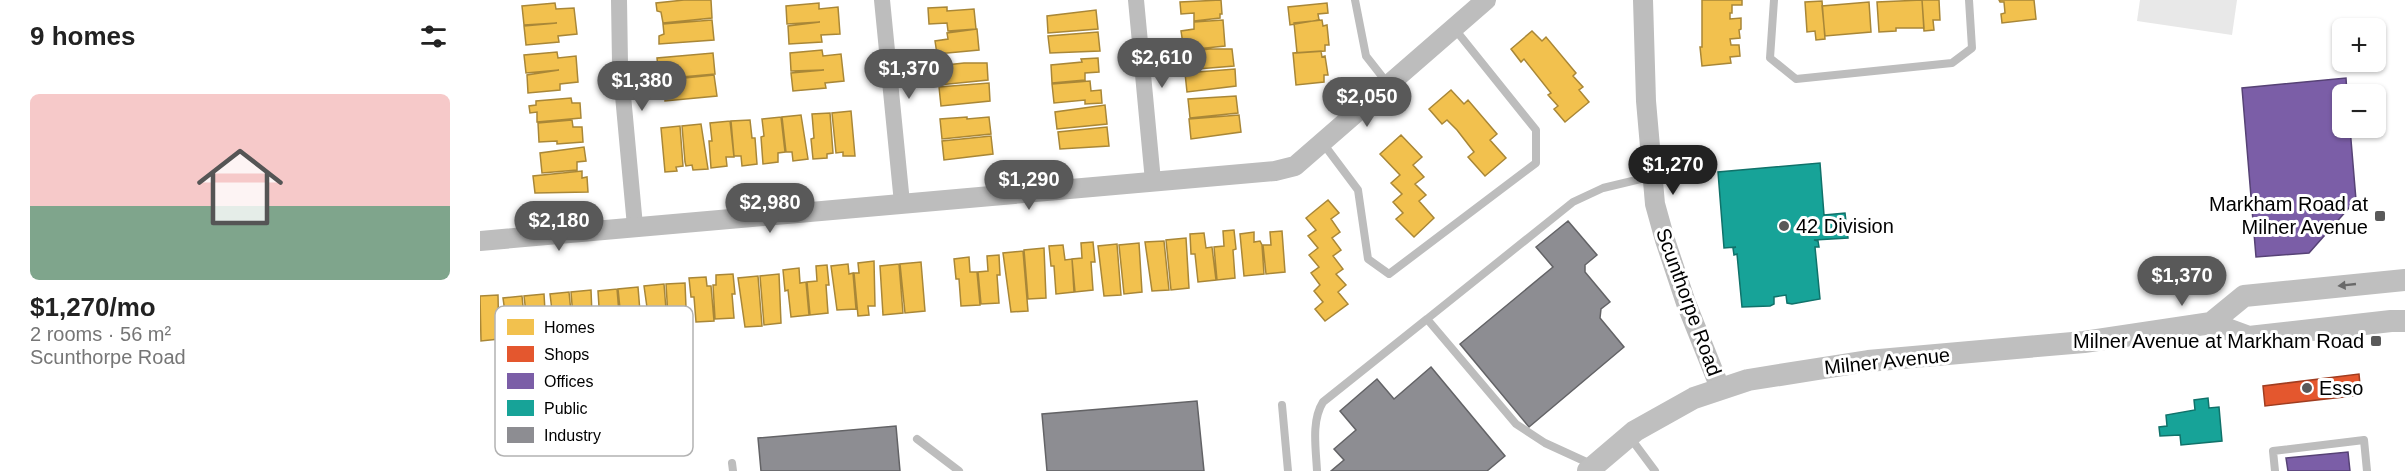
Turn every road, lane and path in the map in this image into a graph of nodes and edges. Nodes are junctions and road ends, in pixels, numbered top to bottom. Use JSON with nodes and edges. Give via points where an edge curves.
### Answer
{"nodes":[{"id":1,"x":619,"y":0,"type":"edge"},
{"id":2,"x":882,"y":0,"type":"edge"},
{"id":3,"x":1136,"y":0,"type":"edge"},
{"id":4,"x":1355,"y":0,"type":"edge"},
{"id":5,"x":1486,"y":0,"type":"edge"},
{"id":6,"x":1643,"y":0,"type":"edge"},
{"id":7,"x":1774,"y":0,"type":"edge"},
{"id":8,"x":1969,"y":0,"type":"edge"},
{"id":9,"x":1454,"y":27,"type":"junction"},
{"id":10,"x":1388,"y":85,"type":"junction"},
{"id":11,"x":1322,"y":142,"type":"junction"},
{"id":12,"x":1653,"y":176,"type":"junction"},
{"id":13,"x":1153,"y":181,"type":"junction"},
{"id":14,"x":902,"y":203,"type":"junction"},
{"id":15,"x":635,"y":226,"type":"junction"},
{"id":16,"x":480,"y":241,"type":"edge"},
{"id":17,"x":2405,"y":280,"type":"edge"},
{"id":18,"x":1427,"y":319,"type":"junction"},
{"id":19,"x":2405,"y":321,"type":"edge"},
{"id":20,"x":2211,"y":323,"type":"junction"},
{"id":21,"x":1719,"y":388,"type":"junction"},
{"id":22,"x":1282,"y":405,"type":"dead end"},
{"id":23,"x":1629,"y":436,"type":"junction"},
{"id":24,"x":917,"y":439,"type":"dead end"},
{"id":25,"x":1591,"y":468,"type":"edge"},
{"id":26,"x":959,"y":471,"type":"edge"},
{"id":27,"x":1288,"y":471,"type":"edge"},
{"id":28,"x":1317,"y":471,"type":"edge"},
{"id":29,"x":1655,"y":471,"type":"edge"},
{"id":30,"x":2275,"y":471,"type":"edge"},
{"id":31,"x":2367,"y":471,"type":"edge"}],
"edges":[{"from":1,"to":15,"type":"street","via":[[620,63]]},
{"from":2,"to":14,"type":"street"},
{"from":3,"to":13,"type":"street"},
{"from":4,"to":10,"type":"lane","via":[[1365,56]]},
{"from":5,"to":9,"type":"street"},
{"from":6,"to":12,"type":"street","name":"Scunthorpe Road"},
{"from":7,"to":8,"type":"lane","via":[[1770,58],[1796,79],[1952,63],[1972,48]]},
{"from":9,"to":10,"type":"street"},
{"from":9,"to":11,"type":"lane","via":[[1536,130],[1536,163],[1389,274],[1368,259],[1358,190]]},
{"from":10,"to":11,"type":"street"},
{"from":11,"to":13,"type":"street","via":[[1294,166],[1275,171]]},
{"from":12,"to":18,"type":"lane","via":[[1603,188],[1573,202]]},
{"from":12,"to":21,"type":"street","name":"Scunthorpe Road","via":[[1665,240]]},
{"from":13,"to":14,"type":"street"},
{"from":14,"to":15,"type":"street"},
{"from":15,"to":16,"type":"street"},
{"from":17,"to":20,"type":"main road","one_way":true,"via":[[2244,296]]},
{"from":18,"to":25,"type":"lane","via":[[1516,424]]},
{"from":18,"to":28,"type":"lane","via":[[1323,402],[1316,422]]},
{"from":19,"to":20,"type":"main road","name":"Milner Avenue","via":[[2249,337]]},
{"from":20,"to":21,"type":"main road","name":"Milner Avenue","via":[[2084,342],[1868,361],[1767,376]]},
{"from":21,"to":23,"type":"main road","name":"Milner Avenue"},
{"from":22,"to":27,"type":"lane"},
{"from":23,"to":25,"type":"main road","name":"Milner Avenue"},
{"from":23,"to":29,"type":"lane"},
{"from":24,"to":26,"type":"lane"},
{"from":30,"to":31,"type":"lane","via":[[2273,451],[2364,440]]}]}
